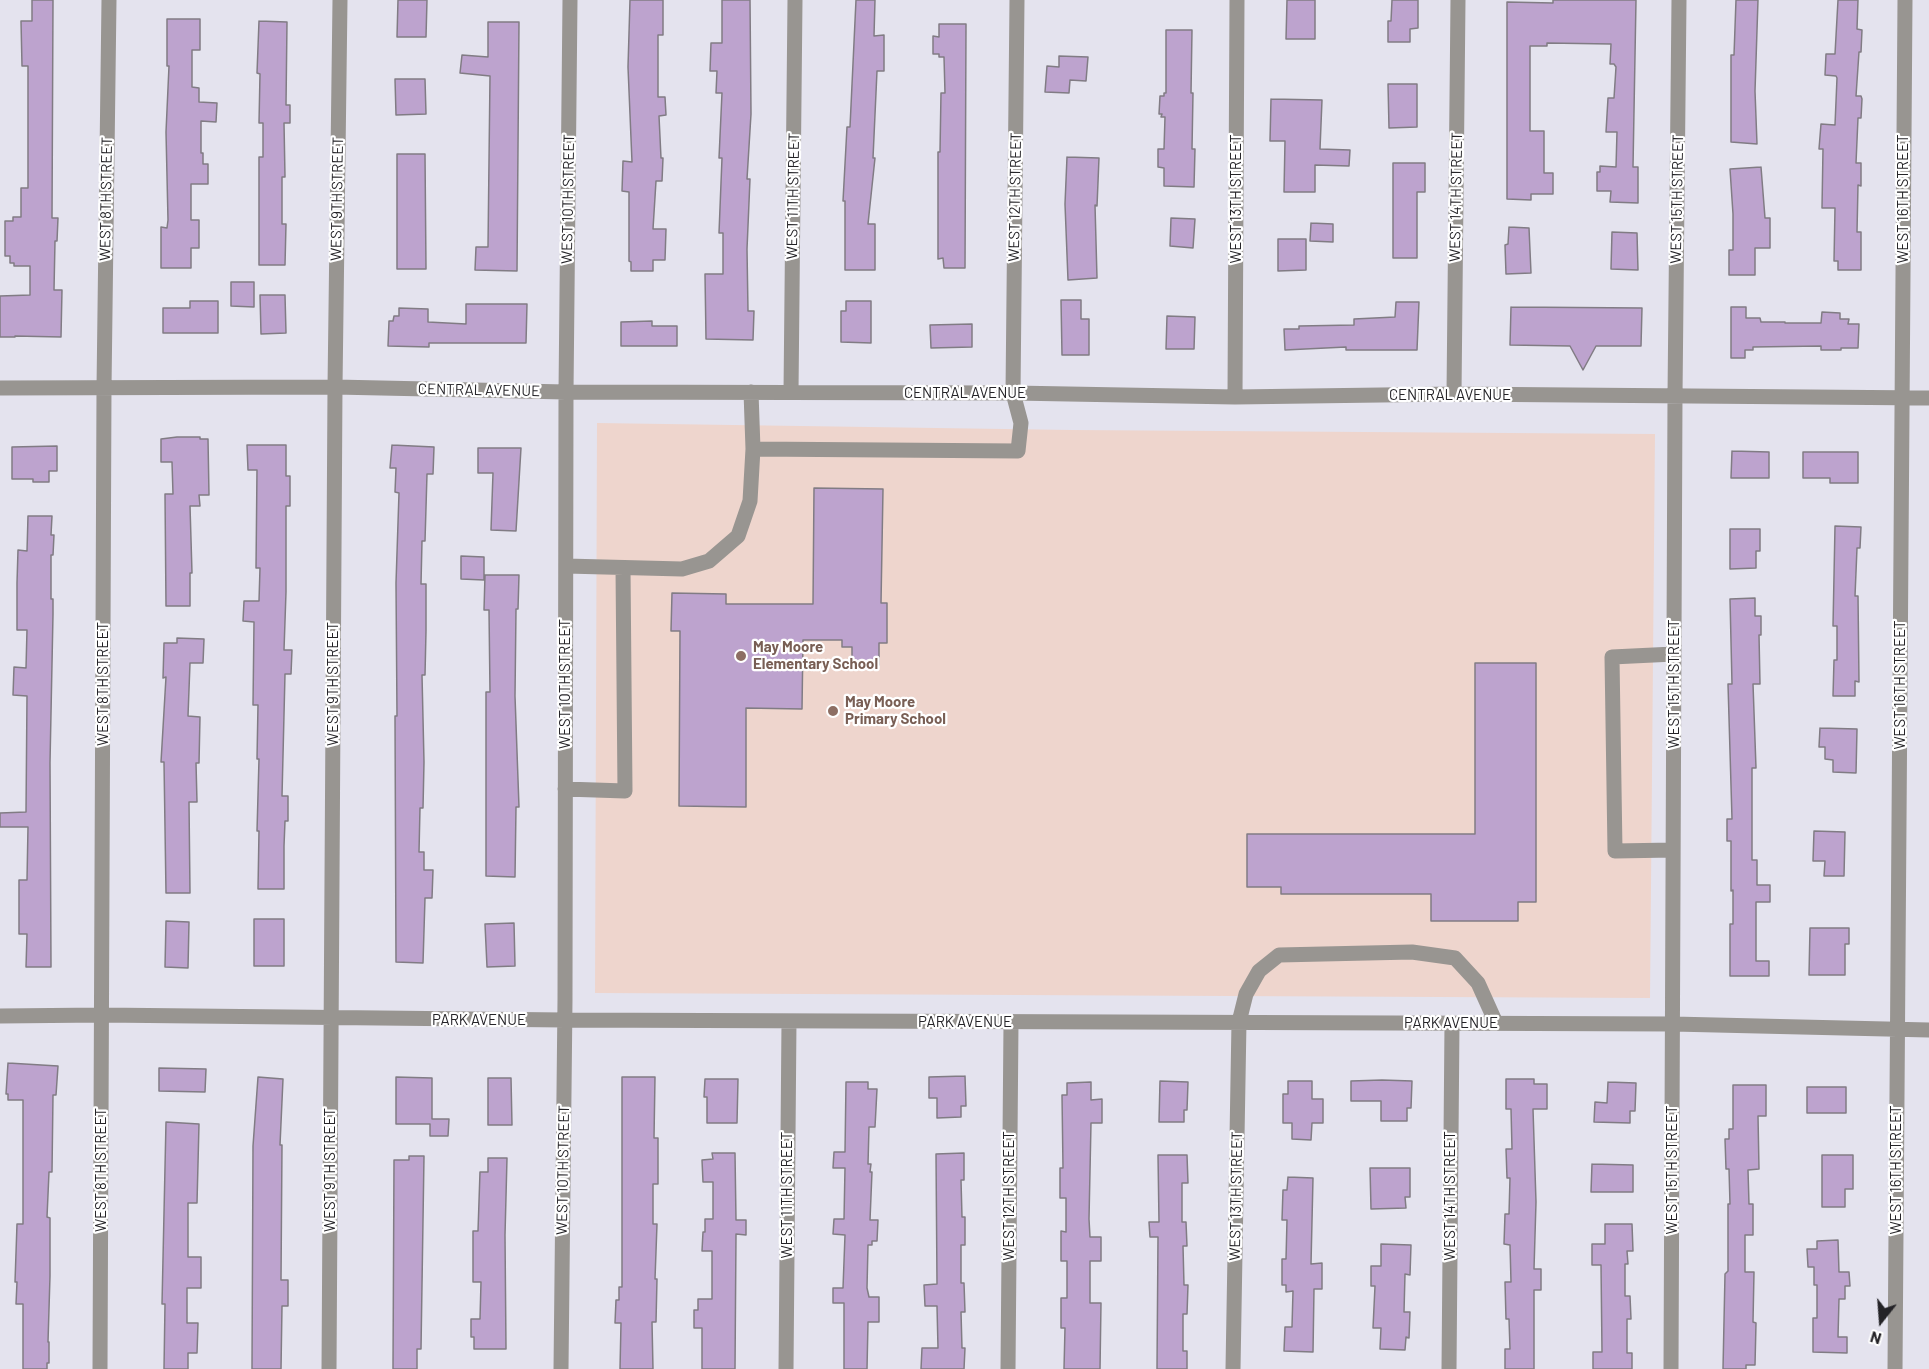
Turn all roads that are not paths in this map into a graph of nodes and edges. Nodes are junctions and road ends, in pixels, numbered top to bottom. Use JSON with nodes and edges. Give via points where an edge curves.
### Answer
{"nodes":[{"id":1,"x":109,"y":0,"type":"edge"},
{"id":2,"x":339,"y":0,"type":"edge"},
{"id":3,"x":570,"y":0,"type":"edge"},
{"id":4,"x":795,"y":0,"type":"edge"},
{"id":5,"x":1017,"y":0,"type":"edge"},
{"id":6,"x":1237,"y":0,"type":"edge"},
{"id":7,"x":1458,"y":0,"type":"edge"},
{"id":8,"x":1679,"y":0,"type":"edge"},
{"id":9,"x":1905,"y":0,"type":"edge"},
{"id":10,"x":335,"y":387,"type":"junction"},
{"id":11,"x":0,"y":388,"type":"edge"},
{"id":12,"x":104,"y":388,"type":"junction"},
{"id":13,"x":566,"y":392,"type":"junction"},
{"id":14,"x":752,"y":392,"type":"junction"},
{"id":15,"x":791,"y":392,"type":"junction"},
{"id":16,"x":1013,"y":393,"type":"junction"},
{"id":17,"x":1454,"y":394,"type":"junction"},
{"id":18,"x":1675,"y":396,"type":"junction"},
{"id":19,"x":1235,"y":397,"type":"junction"},
{"id":20,"x":1902,"y":398,"type":"junction"},
{"id":21,"x":1929,"y":398,"type":"edge"},
{"id":22,"x":753,"y":449,"type":"junction"},
{"id":23,"x":566,"y":566,"type":"junction"},
{"id":24,"x":623,"y":568,"type":"junction"},
{"id":25,"x":1674,"y":654,"type":"junction"},
{"id":26,"x":565,"y":789,"type":"junction"},
{"id":27,"x":1673,"y":850,"type":"junction"},
{"id":28,"x":102,"y":1015,"type":"junction"},
{"id":29,"x":0,"y":1016,"type":"edge"},
{"id":30,"x":331,"y":1019,"type":"junction"},
{"id":31,"x":565,"y":1020,"type":"junction"},
{"id":32,"x":789,"y":1021,"type":"junction"},
{"id":33,"x":1239,"y":1022,"type":"junction"},
{"id":34,"x":1011,"y":1023,"type":"junction"},
{"id":35,"x":1452,"y":1023,"type":"junction"},
{"id":36,"x":1496,"y":1023,"type":"junction"},
{"id":37,"x":1672,"y":1024,"type":"junction"},
{"id":38,"x":1897,"y":1030,"type":"junction"},
{"id":39,"x":1929,"y":1030,"type":"edge"},
{"id":40,"x":100,"y":1369,"type":"edge"},
{"id":41,"x":330,"y":1369,"type":"edge"},
{"id":42,"x":561,"y":1369,"type":"edge"},
{"id":43,"x":786,"y":1369,"type":"edge"},
{"id":44,"x":1008,"y":1369,"type":"edge"},
{"id":45,"x":1233,"y":1369,"type":"edge"},
{"id":46,"x":1449,"y":1369,"type":"edge"},
{"id":47,"x":1671,"y":1369,"type":"edge"},
{"id":48,"x":1894,"y":1369,"type":"edge"}],
"edges":[{"from":1,"to":12,"type":"street","name":"WEST 8TH STREET"},
{"from":2,"to":10,"type":"street","name":"WEST 9TH STREET"},
{"from":3,"to":13,"type":"street","name":"WEST 10TH STREET"},
{"from":4,"to":15,"type":"street","name":"WEST 11TH STREET"},
{"from":5,"to":16,"type":"street","name":"WEST 12TH STREET"},
{"from":6,"to":19,"type":"street","name":"WEST 13TH STREET"},
{"from":7,"to":17,"type":"street","name":"WEST 14TH STREET"},
{"from":8,"to":18,"type":"street","name":"WEST 15TH STREET"},
{"from":9,"to":20,"type":"street","name":"WEST 16TH STREET"},
{"from":10,"to":12,"type":"street","name":"CENTRAL AVENUE"},
{"from":10,"to":13,"type":"street","name":"CENTRAL AVENUE"},
{"from":10,"to":30,"type":"street","name":"WEST 9TH STREET"},
{"from":11,"to":12,"type":"street","name":"CENTRAL AVENUE"},
{"from":12,"to":28,"type":"street","name":"WEST 8TH STREET"},
{"from":13,"to":14,"type":"street","name":"CENTRAL AVENUE"},
{"from":13,"to":23,"type":"street","name":"WEST 10TH STREET"},
{"from":14,"to":15,"type":"street","name":"CENTRAL AVENUE"},
{"from":14,"to":22,"type":"street"},
{"from":15,"to":16,"type":"street","name":"CENTRAL AVENUE"},
{"from":16,"to":19,"type":"street","name":"CENTRAL AVENUE"},
{"from":16,"to":22,"type":"street","name":"WEST 12TH STREET","via":[[1021,423],[1018,451]]},
{"from":17,"to":18,"type":"street","name":"CENTRAL AVENUE"},
{"from":17,"to":19,"type":"street","name":"CENTRAL AVENUE"},
{"from":18,"to":20,"type":"street","name":"CENTRAL AVENUE"},
{"from":18,"to":25,"type":"street","name":"WEST 15TH STREET"},
{"from":20,"to":21,"type":"street","name":"CENTRAL AVENUE"},
{"from":20,"to":38,"type":"street","name":"WEST 16TH STREET"},
{"from":22,"to":24,"type":"street","via":[[750,501],[738,536],[709,561],[682,568]]},
{"from":23,"to":24,"type":"street"},
{"from":23,"to":26,"type":"street","name":"WEST 10TH STREET"},
{"from":24,"to":26,"type":"street","via":[[626,791]]},
{"from":25,"to":27,"type":"street","name":"WEST 15TH STREET"},
{"from":25,"to":27,"type":"street","via":[[1612,657],[1614,851]]},
{"from":26,"to":31,"type":"street","name":"WEST 10TH STREET"},
{"from":27,"to":37,"type":"street","name":"WEST 15TH STREET"},
{"from":28,"to":29,"type":"street","name":"PARK AVENUE"},
{"from":28,"to":30,"type":"street","name":"PARK AVENUE"},
{"from":28,"to":40,"type":"street","name":"WEST 8TH STREET"},
{"from":30,"to":31,"type":"street","name":"PARK AVENUE"},
{"from":30,"to":41,"type":"street","name":"WEST 9TH STREET"},
{"from":31,"to":32,"type":"street","name":"PARK AVENUE"},
{"from":31,"to":42,"type":"street","name":"WEST 10TH STREET"},
{"from":32,"to":34,"type":"street","name":"PARK AVENUE"},
{"from":32,"to":43,"type":"street","name":"WEST 11TH STREET"},
{"from":33,"to":34,"type":"street","name":"PARK AVENUE"},
{"from":33,"to":35,"type":"street","name":"PARK AVENUE"},
{"from":33,"to":36,"type":"street","name":"WEST 13TH STREET","via":[[1246,994],[1259,971],[1280,955],[1412,952],[1455,958],[1478,983]]},
{"from":33,"to":45,"type":"street","name":"WEST 13TH STREET"},
{"from":34,"to":44,"type":"street","name":"WEST 12TH STREET"},
{"from":35,"to":36,"type":"street","name":"PARK AVENUE"},
{"from":35,"to":46,"type":"street","name":"WEST 14TH STREET"},
{"from":36,"to":37,"type":"street","name":"PARK AVENUE"},
{"from":37,"to":38,"type":"street","name":"PARK AVENUE"},
{"from":37,"to":47,"type":"street","name":"WEST 15TH STREET"},
{"from":38,"to":39,"type":"street","name":"PARK AVENUE"},
{"from":38,"to":48,"type":"street","name":"WEST 16TH STREET"}]}
